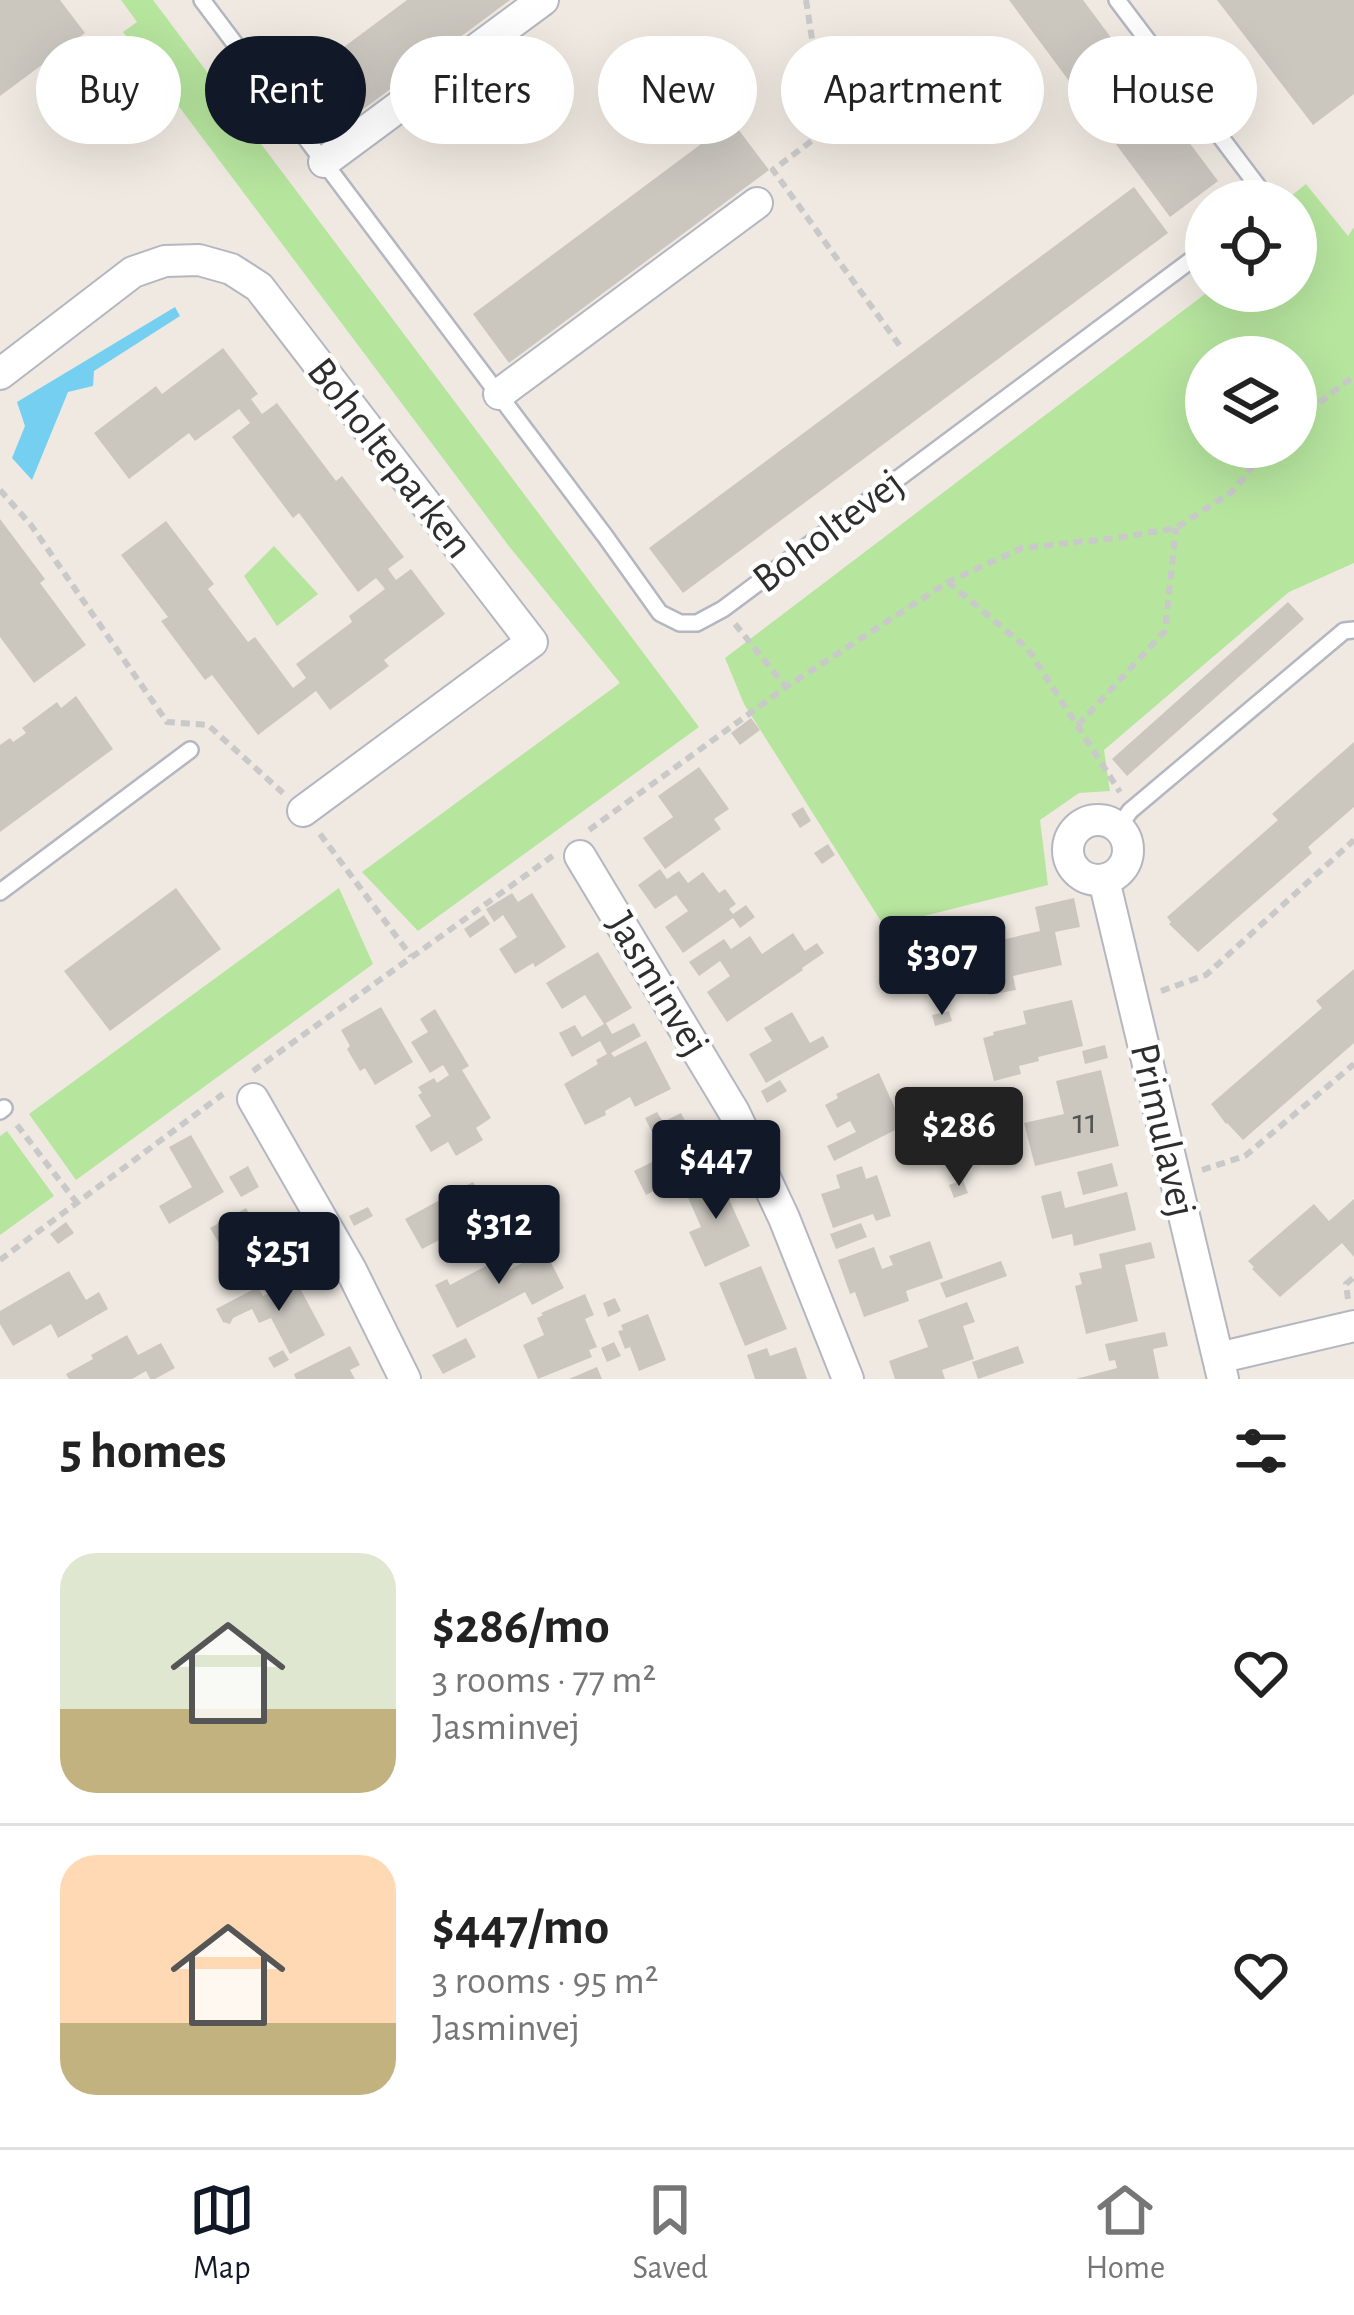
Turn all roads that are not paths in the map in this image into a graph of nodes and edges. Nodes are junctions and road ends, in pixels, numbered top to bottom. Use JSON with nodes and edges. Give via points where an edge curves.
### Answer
{"nodes":[{"id":1,"x":202,"y":0,"type":"edge"},
{"id":2,"x":543,"y":0,"type":"edge"},
{"id":3,"x":1117,"y":0,"type":"edge"},
{"id":4,"x":324,"y":162,"type":"junction"},
{"id":5,"x":1253,"y":180,"type":"edge"},
{"id":6,"x":757,"y":203,"type":"dead end"},
{"id":7,"x":1185,"y":265,"type":"edge"},
{"id":8,"x":0,"y":374,"type":"edge"},
{"id":9,"x":499,"y":394,"type":"junction"},
{"id":10,"x":1354,"y":630,"type":"edge"},
{"id":11,"x":190,"y":749,"type":"dead end"},
{"id":12,"x":303,"y":811,"type":"road end"},
{"id":13,"x":1125,"y":819,"type":"junction"},
{"id":14,"x":569,"y":851,"type":"road end"},
{"id":15,"x":1104,"y":880,"type":"junction"},
{"id":16,"x":0,"y":892,"type":"edge"},
{"id":17,"x":253,"y":1100,"type":"dead end"},
{"id":18,"x":1354,"y":1326,"type":"edge"},
{"id":19,"x":1220,"y":1369,"type":"edge"},
{"id":20,"x":405,"y":1379,"type":"edge"},
{"id":21,"x":848,"y":1379,"type":"edge"}],
"edges":[{"from":1,"to":4,"type":"lane","name":"Boholtevej"},
{"from":2,"to":4,"type":"street"},
{"from":3,"to":5,"type":"lane"},
{"from":4,"to":9,"type":"lane","name":"Boholtevej"},
{"from":6,"to":9,"type":"street"},
{"from":7,"to":9,"type":"lane","name":"Boholtevej","via":[[697,623],[660,613]]},
{"from":8,"to":12,"type":"street","name":"Boholteparken","via":[[134,272],[165,261],[231,269],[259,287],[532,642]]},
{"from":10,"to":13,"type":"lane"},
{"from":11,"to":16,"type":"lane"},
{"from":13,"to":15,"type":"street","via":[[1128,856]]},
{"from":13,"to":15,"type":"street","name":"Primulavej","via":[[1087,822],[1069,844],[1077,872]]},
{"from":14,"to":21,"type":"street","name":"Jasminvej","via":[[734,1112]]},
{"from":15,"to":19,"type":"street","name":"Primulavej"},
{"from":17,"to":20,"type":"street"},
{"from":18,"to":19,"type":"street"}]}
